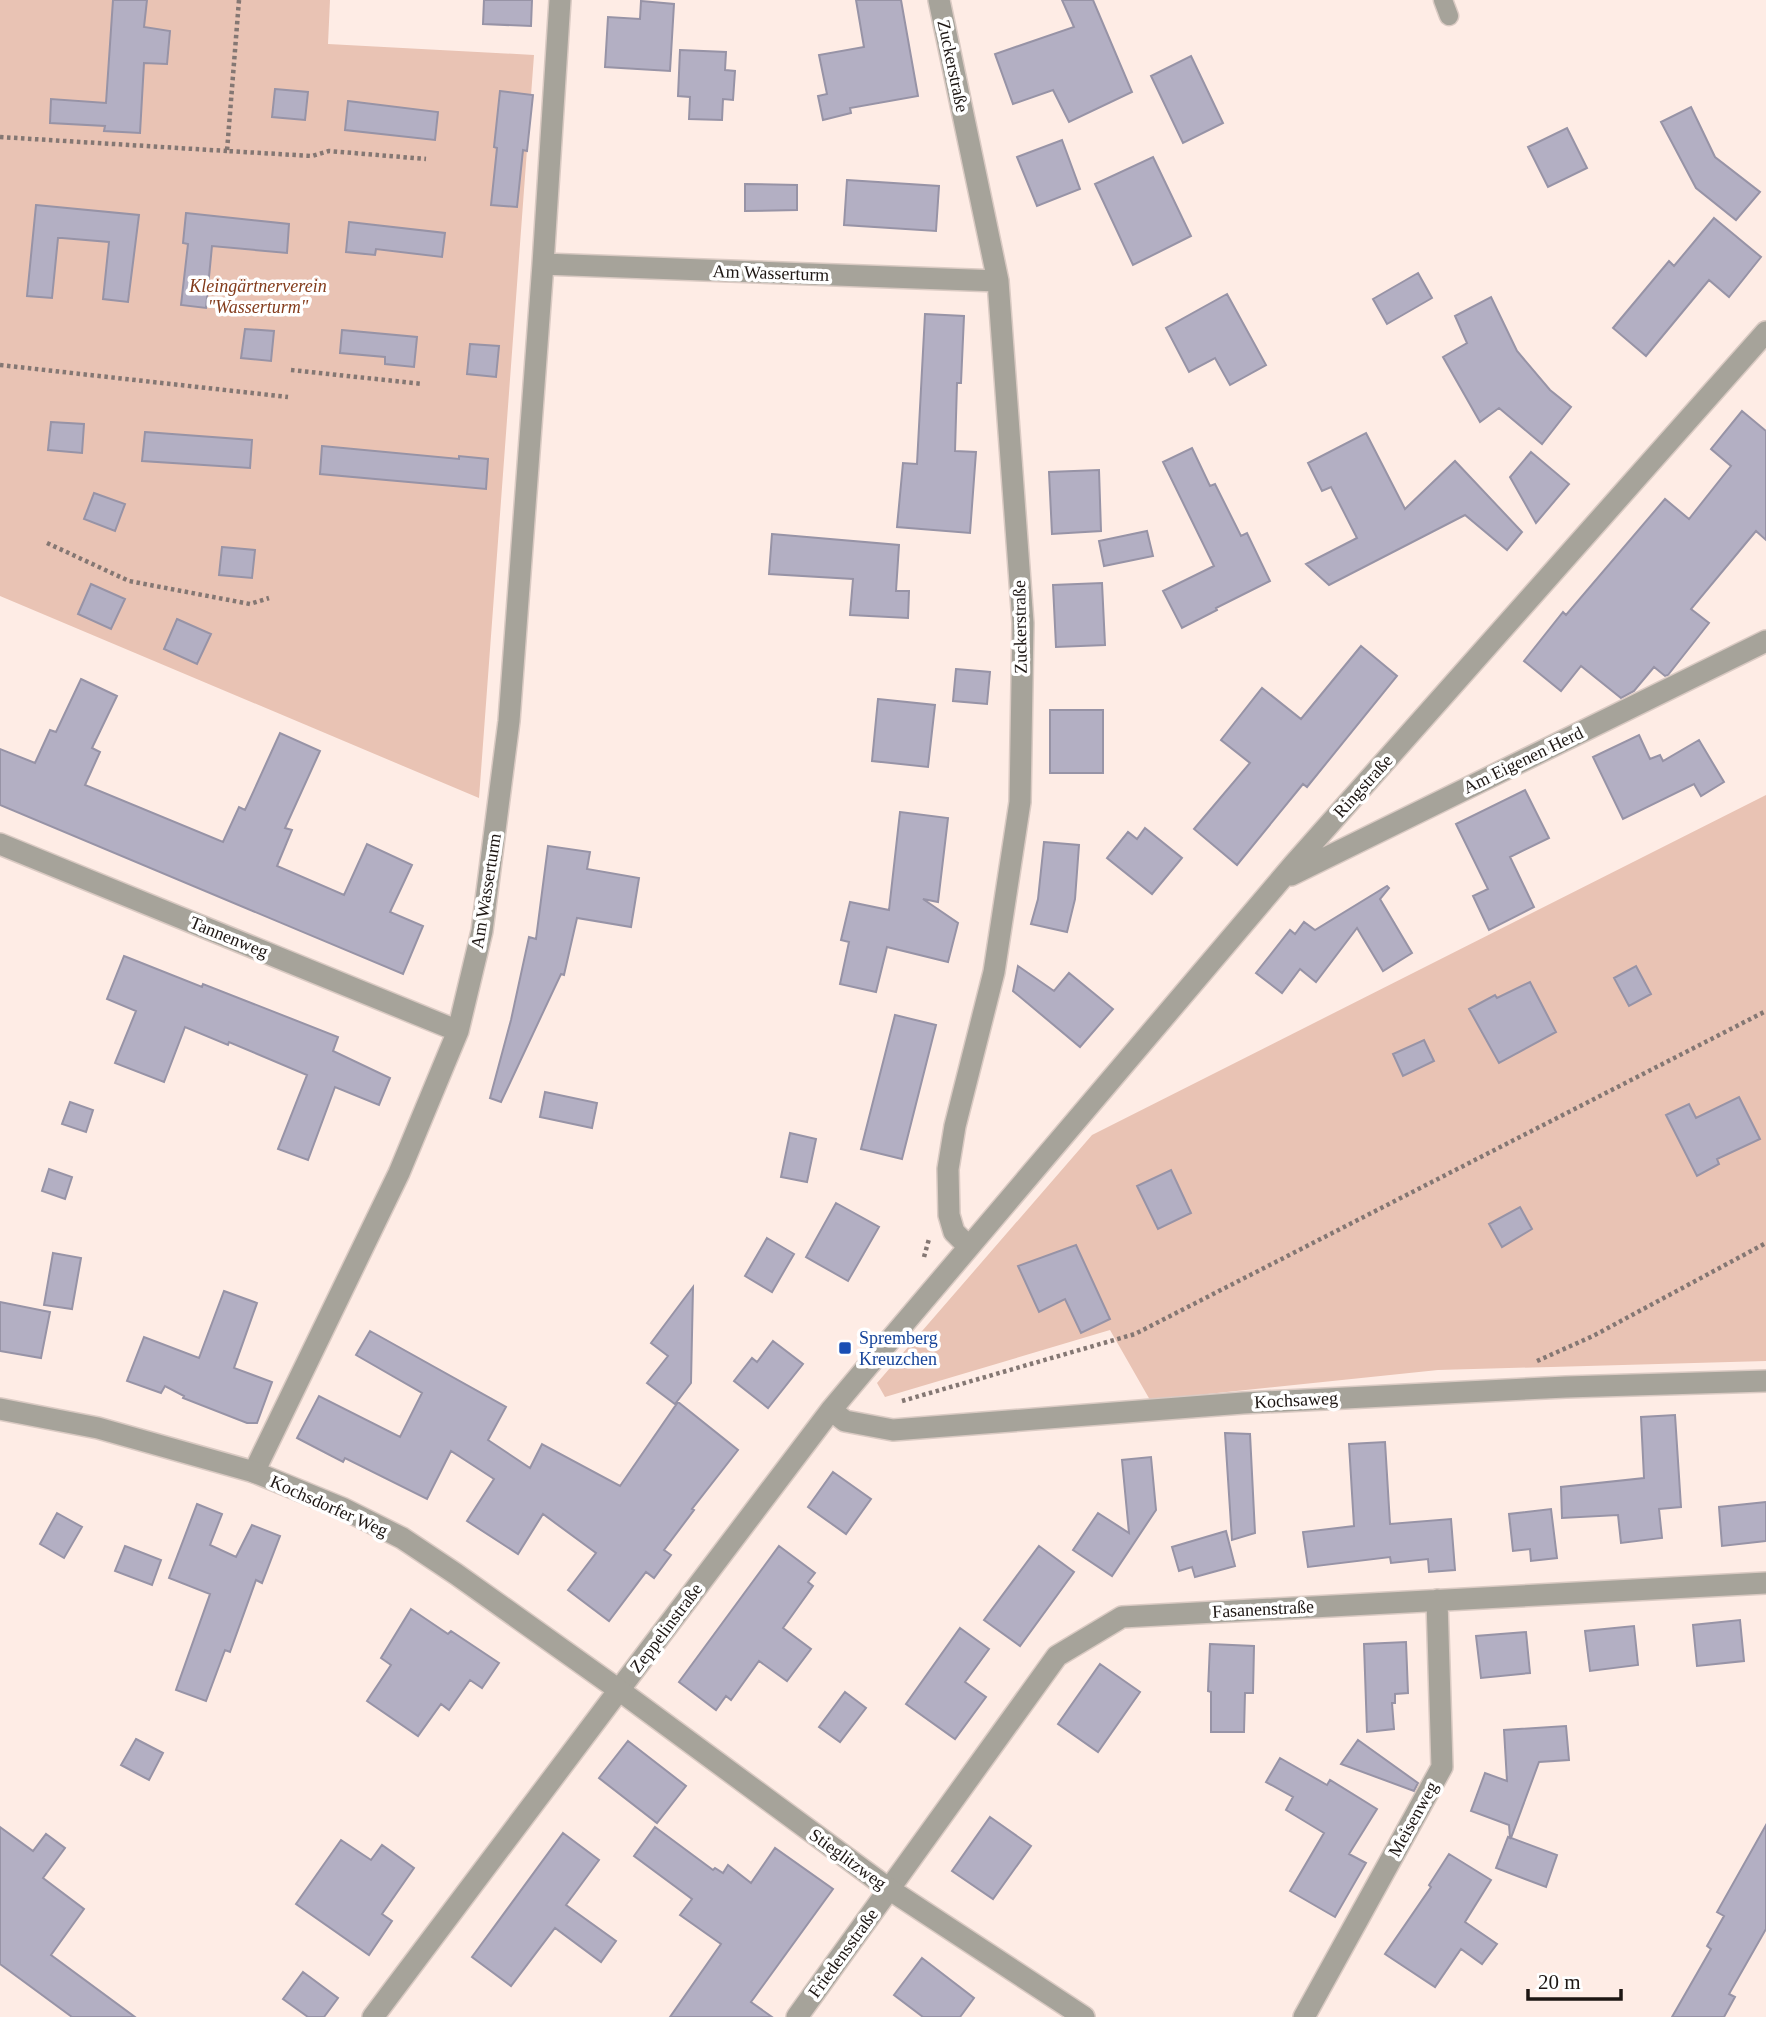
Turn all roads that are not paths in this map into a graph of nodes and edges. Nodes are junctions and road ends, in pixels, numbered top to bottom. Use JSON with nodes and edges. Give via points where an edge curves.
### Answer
{"nodes":[{"id":1,"x":560,"y":0,"type":"edge"},
{"id":2,"x":939,"y":0,"type":"edge"},
{"id":3,"x":543,"y":264,"type":"junction"},
{"id":4,"x":998,"y":281,"type":"junction"},
{"id":5,"x":1766,"y":332,"type":"edge"},
{"id":6,"x":1766,"y":641,"type":"edge"},
{"id":7,"x":0,"y":844,"type":"edge"},
{"id":8,"x":1281,"y":879,"type":"junction"},
{"id":9,"x":458,"y":1031,"type":"junction"},
{"id":10,"x":969,"y":1247,"type":"junction"},
{"id":11,"x":1766,"y":1381,"type":"edge"},
{"id":12,"x":0,"y":1409,"type":"edge"},
{"id":13,"x":831,"y":1410,"type":"junction"},
{"id":14,"x":254,"y":1472,"type":"junction"},
{"id":15,"x":1766,"y":1584,"type":"edge"},
{"id":16,"x":1437,"y":1600,"type":"junction"},
{"id":17,"x":619,"y":1690,"type":"junction"},
{"id":18,"x":889,"y":1889,"type":"junction"},
{"id":19,"x":373,"y":2017,"type":"edge"},
{"id":20,"x":797,"y":2017,"type":"edge"},
{"id":21,"x":1084,"y":2017,"type":"edge"},
{"id":22,"x":1304,"y":2017,"type":"edge"}],
"edges":[{"from":1,"to":3,"type":"street","name":"Am Wasserturm"},
{"from":2,"to":4,"type":"street","name":"Zuckerstraße"},
{"from":3,"to":4,"type":"street","name":"Am Wasserturm"},
{"from":3,"to":9,"type":"street","name":"Am Wasserturm","via":[[509,721],[482,931]]},
{"from":4,"to":10,"type":"street","name":"Zuckerstraße","via":[[1023,623],[1020,802],[994,972],[948,1169],[949,1215],[954,1232]]},
{"from":5,"to":8,"type":"street","name":"Ringstraße"},
{"from":6,"to":8,"type":"street","name":"Am Eigenen Herd"},
{"from":7,"to":9,"type":"street","name":"Tannenweg"},
{"from":8,"to":10,"type":"street","name":"Ringstraße"},
{"from":9,"to":14,"type":"street","name":"Am Wasserturm","via":[[399,1173]]},
{"from":10,"to":13,"type":"street","name":"Zeppelinstraße"},
{"from":11,"to":13,"type":"street","name":"Kochsaweg","via":[[1243,1403],[893,1430],[845,1421]]},
{"from":12,"to":14,"type":"street","name":"Kochsdorfer Weg","via":[[98,1428]]},
{"from":13,"to":17,"type":"street","name":"Zeppelinstraße"},
{"from":14,"to":17,"type":"street","name":"Kochsdorfer Weg","via":[[402,1538]]},
{"from":15,"to":16,"type":"street","name":"Fasanenstraße"},
{"from":16,"to":18,"type":"street","name":"Fasanenstraße","via":[[1122,1618],[1058,1656]]},
{"from":16,"to":22,"type":"street","name":"Meisenweg","via":[[1442,1767]]},
{"from":17,"to":18,"type":"street","name":"Stieglitzweg"},
{"from":17,"to":19,"type":"street","name":"Zeppelinstraße"},
{"from":18,"to":20,"type":"street","name":"Friedensstraße"},
{"from":18,"to":21,"type":"street","name":"Stieglitzweg"}]}
